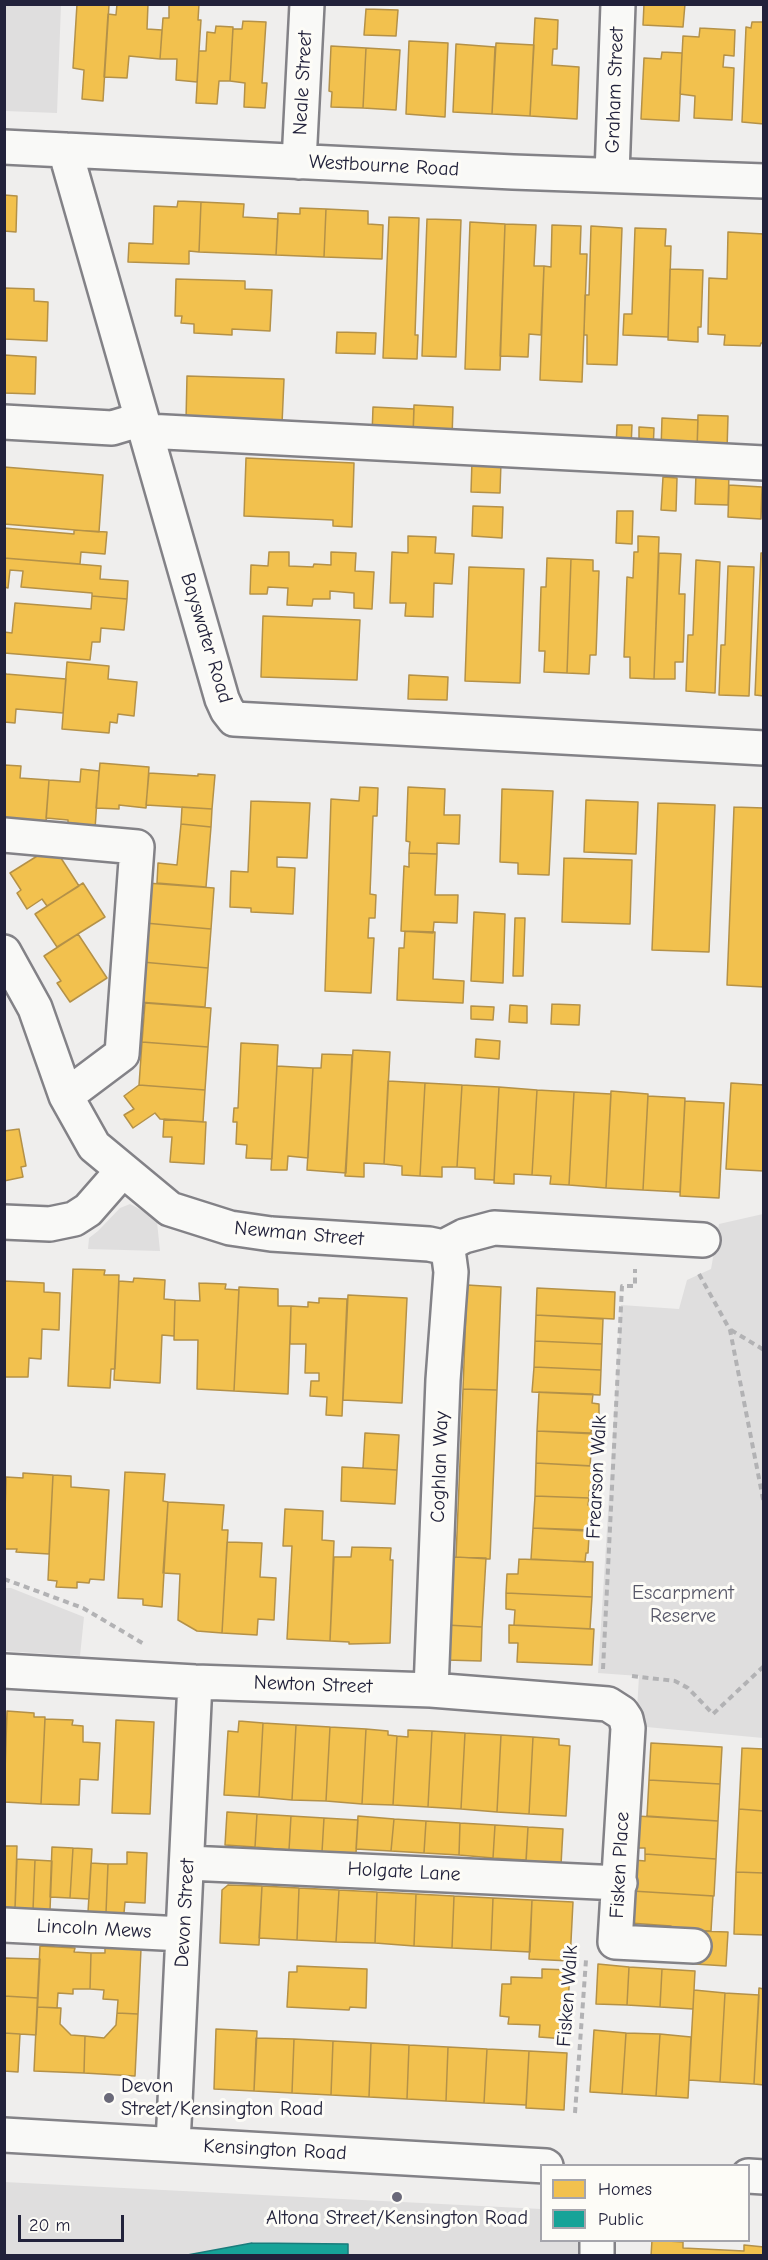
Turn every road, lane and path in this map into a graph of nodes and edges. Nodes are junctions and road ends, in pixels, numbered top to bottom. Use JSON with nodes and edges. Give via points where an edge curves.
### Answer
{"nodes":[{"id":1,"x":307,"y":4,"type":"edge"},
{"id":2,"x":618,"y":4,"type":"edge"},
{"id":3,"x":4,"y":147,"type":"edge"},
{"id":4,"x":65,"y":150,"type":"junction"},
{"id":5,"x":299,"y":162,"type":"junction"},
{"id":6,"x":612,"y":175,"type":"junction"},
{"id":7,"x":764,"y":182,"type":"edge"},
{"id":8,"x":4,"y":422,"type":"edge"},
{"id":9,"x":144,"y":425,"type":"junction"},
{"id":10,"x":764,"y":463,"type":"edge"},
{"id":11,"x":764,"y":748,"type":"edge"},
{"id":12,"x":4,"y":835,"type":"edge"},
{"id":13,"x":4,"y":952,"type":"edge"},
{"id":14,"x":66,"y":1096,"type":"junction"},
{"id":15,"x":123,"y":1170,"type":"junction"},
{"id":16,"x":4,"y":1222,"type":"edge"},
{"id":17,"x":636,"y":1236,"type":"junction"},
{"id":18,"x":692,"y":1239,"type":"joint"},
{"id":19,"x":443,"y":1247,"type":"junction"},
{"id":20,"x":730,"y":1330,"type":"junction"},
{"id":21,"x":764,"y":1350,"type":"edge"},
{"id":22,"x":764,"y":1504,"type":"edge"},
{"id":23,"x":4,"y":1579,"type":"edge"},
{"id":24,"x":146,"y":1645,"type":"dead end"},
{"id":25,"x":764,"y":1666,"type":"edge"},
{"id":26,"x":4,"y":1671,"type":"edge"},
{"id":27,"x":625,"y":1675,"type":"dead end"},
{"id":28,"x":195,"y":1682,"type":"junction"},
{"id":29,"x":430,"y":1690,"type":"junction"},
{"id":30,"x":610,"y":1706,"type":"junction"},
{"id":31,"x":188,"y":1863,"type":"junction"},
{"id":32,"x":620,"y":1883,"type":"junction"},
{"id":33,"x":4,"y":1925,"type":"edge"},
{"id":34,"x":183,"y":1934,"type":"junction"},
{"id":35,"x":694,"y":1946,"type":"dead end"},
{"id":36,"x":586,"y":1956,"type":"dead end"},
{"id":37,"x":575,"y":2113,"type":"dead end"},
{"id":38,"x":4,"y":2135,"type":"edge"},
{"id":39,"x":173,"y":2144,"type":"junction"},
{"id":40,"x":540,"y":2166,"type":"edge"}],
"edges":[{"from":1,"to":5,"type":"street","name":"Neale Street"},
{"from":2,"to":6,"type":"street","name":"Graham Street"},
{"from":3,"to":4,"type":"street","name":"Westbourne Road"},
{"from":4,"to":5,"type":"street","name":"Westbourne Road"},
{"from":4,"to":9,"type":"street","name":"Bayswater Road"},
{"from":5,"to":6,"type":"street","name":"Westbourne Road"},
{"from":6,"to":7,"type":"street","name":"Westbourne Road"},
{"from":8,"to":9,"type":"street","via":[[112,428]]},
{"from":9,"to":10,"type":"street"},
{"from":9,"to":11,"type":"street","name":"Bayswater Road","via":[[222,699],[234,718]]},
{"from":12,"to":14,"type":"street","via":[[136,847],[122,1054]]},
{"from":13,"to":14,"type":"street","name":"Newman Street","via":[[35,1008]]},
{"from":14,"to":15,"type":"street","name":"Newman Street","via":[[94,1146]]},
{"from":15,"to":16,"type":"street","via":[[74,1220],[50,1224]]},
{"from":15,"to":19,"type":"street","name":"Newman Street","via":[[170,1209],[230,1228]]},
{"from":17,"to":18,"type":"street"},
{"from":17,"to":19,"type":"street","via":[[494,1228]]},
{"from":17,"to":30,"type":"path","name":"Frearson Walk","via":[[635,1286],[622,1286]]},
{"from":18,"to":20,"type":"path"},
{"from":19,"to":29,"type":"street","name":"Coghlan Way","via":[[451,1272]]},
{"from":20,"to":21,"type":"path"},
{"from":20,"to":22,"type":"path"},
{"from":23,"to":24,"type":"path","via":[[83,1608]]},
{"from":25,"to":27,"type":"path","via":[[712,1714],[688,1688],[675,1682]]},
{"from":26,"to":28,"type":"street","name":"Newton Street"},
{"from":28,"to":29,"type":"street","name":"Newton Street"},
{"from":28,"to":31,"type":"street","name":"Devon Street"},
{"from":29,"to":30,"type":"street","name":"Newton Street"},
{"from":30,"to":32,"type":"street","name":"Fisken Place","via":[[626,1719],[628,1728]]},
{"from":31,"to":32,"type":"street","name":"Holgate Lane"},
{"from":31,"to":34,"type":"street","name":"Devon Street"},
{"from":32,"to":35,"type":"street","name":"Fisken Place","via":[[615,1942]]},
{"from":33,"to":34,"type":"street","name":"Lincoln Mews"},
{"from":34,"to":39,"type":"street","name":"Devon Street"},
{"from":36,"to":37,"type":"path","name":"Fisken Walk"},
{"from":38,"to":39,"type":"street","name":"Kensington Road"},
{"from":39,"to":40,"type":"street","name":"Kensington Road"}]}
